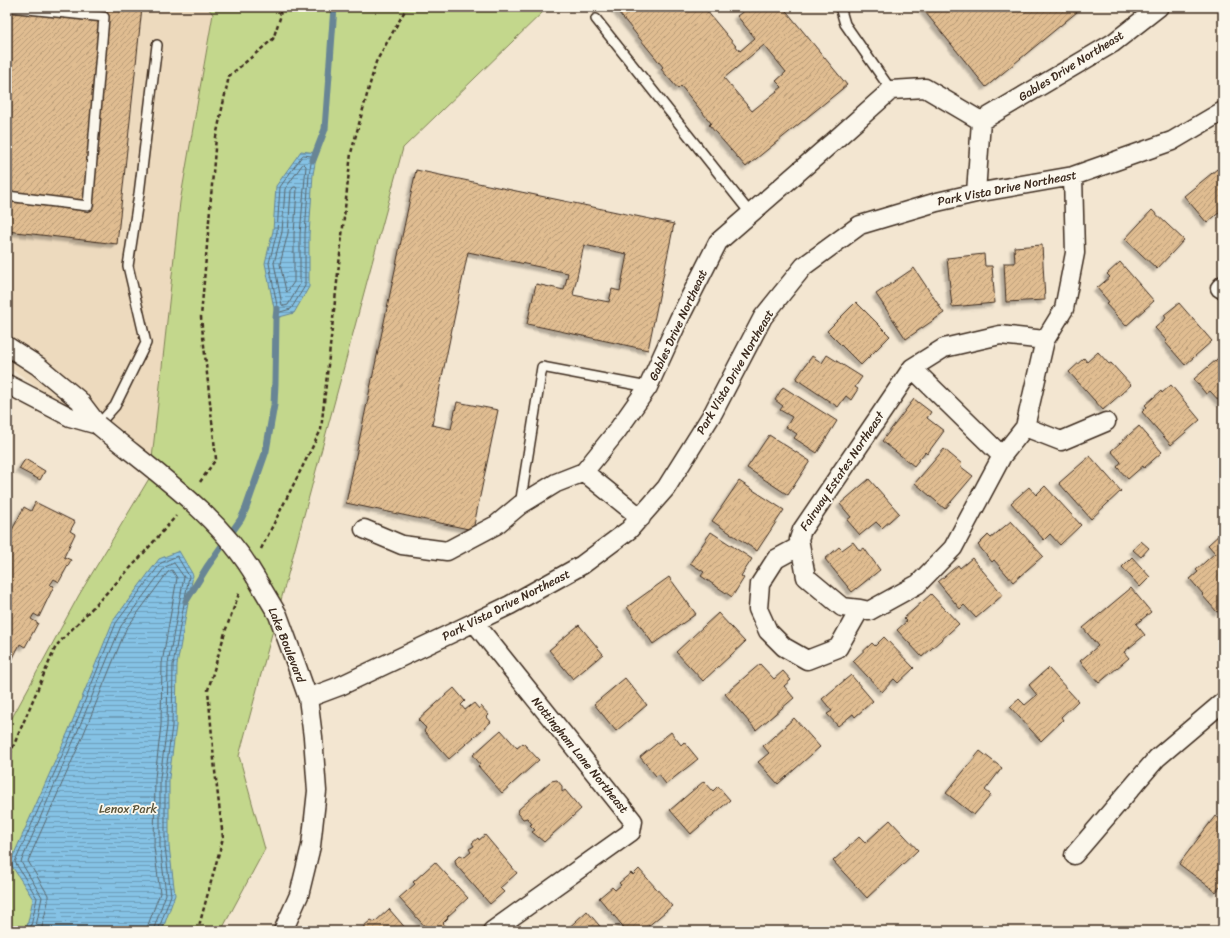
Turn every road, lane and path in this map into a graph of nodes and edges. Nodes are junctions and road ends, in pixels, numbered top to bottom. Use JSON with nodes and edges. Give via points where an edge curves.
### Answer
{"nodes":[{"id":1,"x":9,"y":7,"type":"edge"},
{"id":2,"x":278,"y":7,"type":"edge"},
{"id":3,"x":407,"y":7,"type":"edge"},
{"id":4,"x":840,"y":7,"type":"edge"},
{"id":5,"x":1159,"y":7,"type":"edge"},
{"id":6,"x":596,"y":19,"type":"dead end"},
{"id":7,"x":158,"y":45,"type":"dead end"},
{"id":8,"x":891,"y":90,"type":"junction"},
{"id":9,"x":1223,"y":111,"type":"edge"},
{"id":10,"x":981,"y":121,"type":"junction"},
{"id":11,"x":1073,"y":176,"type":"junction"},
{"id":12,"x":976,"y":193,"type":"junction"},
{"id":13,"x":7,"y":196,"type":"edge"},
{"id":14,"x":750,"y":213,"type":"junction"},
{"id":15,"x":1045,"y":340,"type":"junction"},
{"id":16,"x":7,"y":346,"type":"edge"},
{"id":17,"x":912,"y":368,"type":"junction"},
{"id":18,"x":7,"y":384,"type":"edge"},
{"id":19,"x":648,"y":387,"type":"junction"},
{"id":20,"x":1106,"y":422,"type":"dead end"},
{"id":21,"x":98,"y":425,"type":"junction"},
{"id":22,"x":1025,"y":427,"type":"junction"},
{"id":23,"x":1002,"y":456,"type":"junction"},
{"id":24,"x":584,"y":472,"type":"junction"},
{"id":25,"x":199,"y":484,"type":"dead end"},
{"id":26,"x":520,"y":505,"type":"junction"},
{"id":27,"x":177,"y":514,"type":"dead end"},
{"id":28,"x":641,"y":518,"type":"junction"},
{"id":29,"x":364,"y":529,"type":"dead end"},
{"id":30,"x":800,"y":546,"type":"junction"},
{"id":31,"x":260,"y":551,"type":"dead end"},
{"id":32,"x":249,"y":582,"type":"junction"},
{"id":33,"x":860,"y":609,"type":"junction"},
{"id":34,"x":474,"y":622,"type":"junction"},
{"id":35,"x":308,"y":698,"type":"junction"},
{"id":36,"x":1223,"y":702,"type":"edge"},
{"id":37,"x":7,"y":761,"type":"edge"},
{"id":38,"x":1074,"y":856,"type":"dead end"},
{"id":39,"x":196,"y":931,"type":"edge"},
{"id":40,"x":283,"y":931,"type":"edge"},
{"id":41,"x":492,"y":931,"type":"edge"}],
"edges":[{"from":1,"to":13,"type":"lane","via":[[104,17],[88,206]]},
{"from":2,"to":25,"type":"path","via":[[281,15],[273,39],[229,76],[216,137],[201,317],[216,459]]},
{"from":3,"to":31,"type":"path","via":[[376,62],[351,153],[321,430]]},
{"from":4,"to":8,"type":"lane","via":[[845,24]]},
{"from":5,"to":10,"type":"street","name":"Gables Drive Northeast","via":[[1113,43]]},
{"from":6,"to":14,"type":"lane"},
{"from":7,"to":21,"type":"lane","via":[[128,266],[146,343],[115,406]]},
{"from":8,"to":10,"type":"street","via":[[925,88]]},
{"from":8,"to":14,"type":"street","name":"Gables Drive Northeast"},
{"from":9,"to":11,"type":"street","name":"Park Vista Drive Northeast","via":[[1172,141]]},
{"from":10,"to":12,"type":"street"},
{"from":11,"to":12,"type":"street","name":"Park Vista Drive Northeast"},
{"from":11,"to":15,"type":"street","via":[[1075,253],[1064,309]]},
{"from":12,"to":28,"type":"street","name":"Park Vista Drive Northeast","via":[[860,225],[804,266],[763,317],[713,413],[666,488]]},
{"from":14,"to":19,"type":"street","name":"Gables Drive Northeast","via":[[718,242]]},
{"from":15,"to":17,"type":"street","name":"Fairway Estates Northeast","via":[[1000,335],[944,348]]},
{"from":15,"to":22,"type":"street"},
{"from":16,"to":21,"type":"street","via":[[38,366],[79,400]]},
{"from":17,"to":23,"type":"street"},
{"from":17,"to":30,"type":"street","name":"Fairway Estates Northeast","via":[[802,530],[798,539]]},
{"from":18,"to":21,"type":"street","via":[[70,417]]},
{"from":19,"to":24,"type":"street","name":"Gables Drive Northeast"},
{"from":19,"to":26,"type":"lane","via":[[542,367]]},
{"from":20,"to":22,"type":"street","via":[[1061,441]]},
{"from":21,"to":32,"type":"street","name":"Lake Boulevard","bridge":true,"via":[[202,511],[231,541]]},
{"from":22,"to":23,"type":"street"},
{"from":23,"to":33,"type":"street","via":[[953,548],[918,584],[869,611]]},
{"from":24,"to":26,"type":"street","name":"Gables Drive Northeast","via":[[556,483]]},
{"from":24,"to":28,"type":"street"},
{"from":26,"to":29,"type":"street","name":"Gables Drive Northeast","via":[[496,525],[447,551],[402,545]]},
{"from":27,"to":37,"type":"path","via":[[136,562],[56,646]]},
{"from":28,"to":34,"type":"street","name":"Park Vista Drive Northeast","via":[[582,566]]},
{"from":30,"to":33,"type":"street","via":[[806,577],[842,607]]},
{"from":30,"to":33,"type":"street","name":"Fairway Estates Northeast","via":[[776,559],[760,584],[758,609],[768,631],[784,647],[807,660],[838,648]]},
{"from":32,"to":35,"type":"street","name":"Lake Boulevard","via":[[278,615]]},
{"from":32,"to":39,"type":"path","via":[[226,629],[208,690],[223,838]]},
{"from":34,"to":35,"type":"street","name":"Park Vista Drive Northeast","via":[[340,686]]},
{"from":34,"to":41,"type":"street","name":"Nottingham Lane Northeast","via":[[633,821],[631,832]]},
{"from":35,"to":40,"type":"street","name":"Lake Boulevard","via":[[317,791],[311,846],[298,895]]},
{"from":36,"to":38,"type":"street","via":[[1157,758]]}]}
